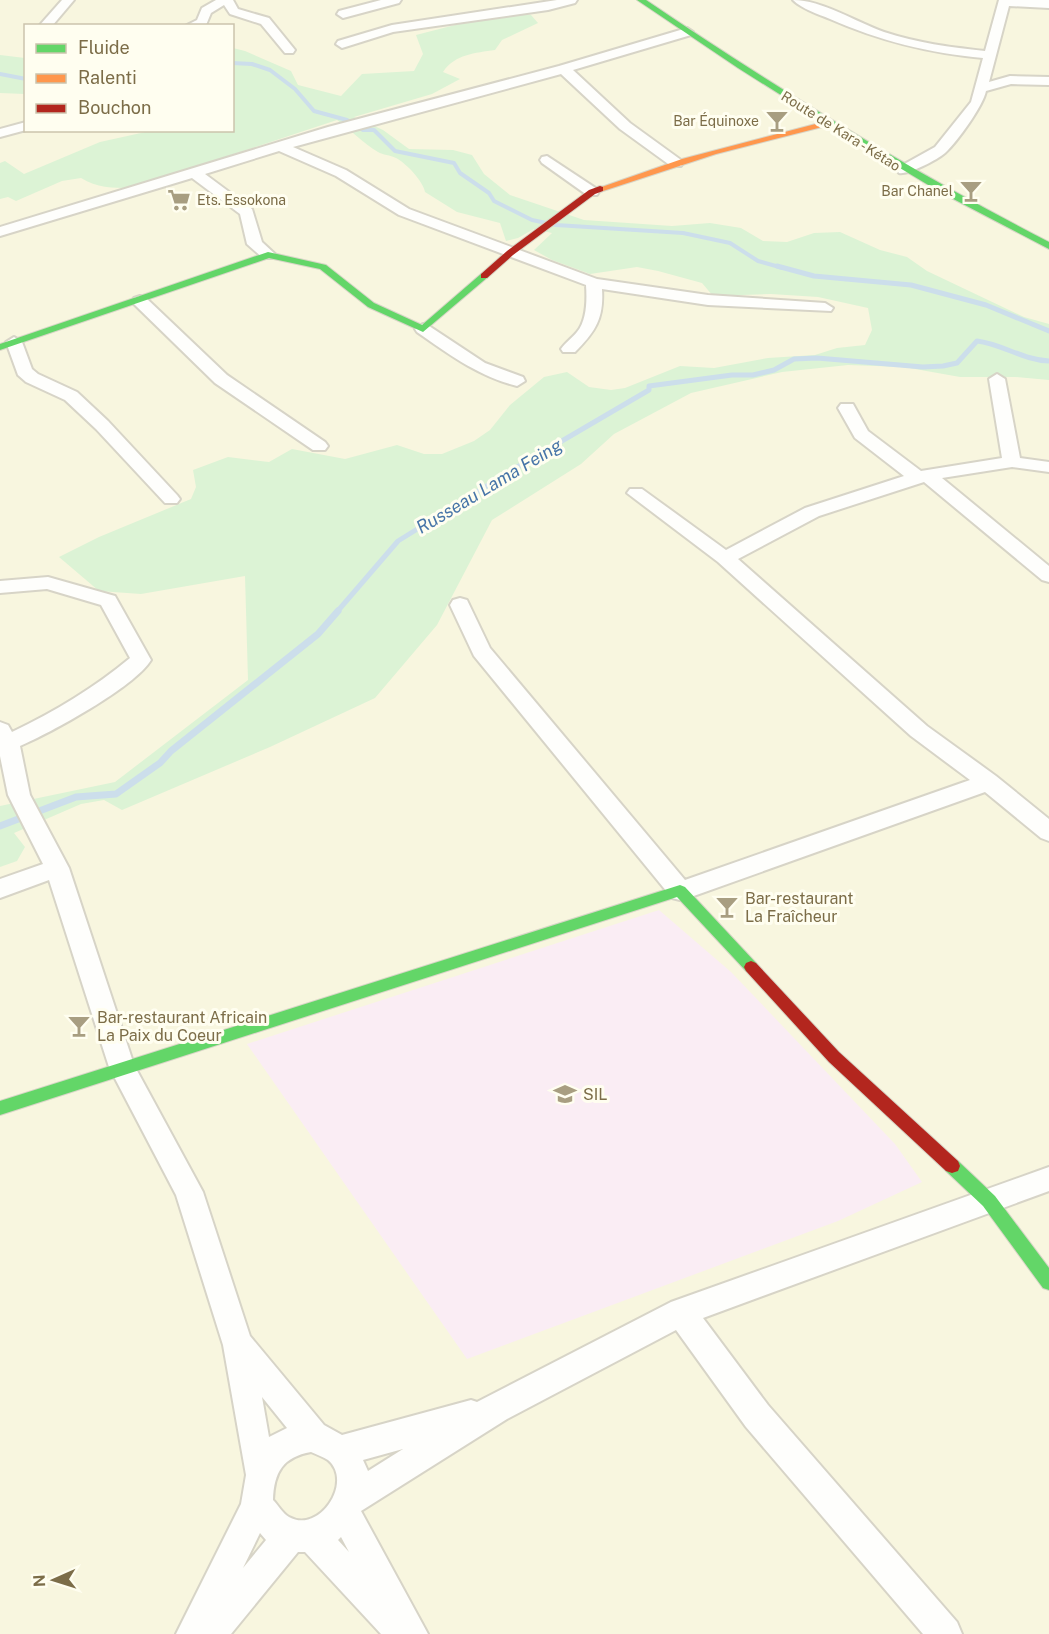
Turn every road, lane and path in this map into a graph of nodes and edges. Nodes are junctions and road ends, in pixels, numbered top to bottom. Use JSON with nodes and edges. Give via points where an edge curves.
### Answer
{"nodes":[{"id":1,"x":68,"y":0,"type":"edge"},
{"id":2,"x":226,"y":0,"type":"edge"},
{"id":3,"x":394,"y":0,"type":"edge"},
{"id":4,"x":571,"y":0,"type":"edge"},
{"id":5,"x":641,"y":0,"type":"edge"},
{"id":6,"x":799,"y":0,"type":"edge"},
{"id":7,"x":1005,"y":1,"type":"edge"},
{"id":8,"x":1049,"y":4,"type":"edge"},
{"id":9,"x":343,"y":14,"type":"dead end"},
{"id":10,"x":47,"y":24,"type":"edge"},
{"id":11,"x":196,"y":24,"type":"edge"},
{"id":12,"x":687,"y":32,"type":"junction"},
{"id":13,"x":342,"y":44,"type":"dead end"},
{"id":14,"x":289,"y":50,"type":"dead end"},
{"id":15,"x":990,"y":55,"type":"junction"},
{"id":16,"x":564,"y":69,"type":"junction"},
{"id":17,"x":1049,"y":81,"type":"edge"},
{"id":18,"x":980,"y":89,"type":"junction"},
{"id":19,"x":827,"y":123,"type":"junction"},
{"id":20,"x":24,"y":127,"type":"edge"},
{"id":21,"x":0,"y":133,"type":"edge"},
{"id":22,"x":282,"y":147,"type":"junction"},
{"id":23,"x":547,"y":160,"type":"dead end"},
{"id":24,"x":676,"y":163,"type":"junction"},
{"id":25,"x":904,"y":170,"type":"junction"},
{"id":26,"x":194,"y":172,"type":"junction"},
{"id":27,"x":592,"y":192,"type":"junction"},
{"id":28,"x":0,"y":232,"type":"edge"},
{"id":29,"x":1049,"y":246,"type":"edge"},
{"id":30,"x":510,"y":253,"type":"junction"},
{"id":31,"x":267,"y":255,"type":"junction"},
{"id":32,"x":594,"y":283,"type":"junction"},
{"id":33,"x":140,"y":301,"type":"junction"},
{"id":34,"x":825,"y":308,"type":"dead end"},
{"id":35,"x":423,"y":329,"type":"junction"},
{"id":36,"x":7,"y":344,"type":"edge"},
{"id":37,"x":569,"y":349,"type":"dead end"},
{"id":38,"x":997,"y":379,"type":"dead end"},
{"id":39,"x":517,"y":381,"type":"dead end"},
{"id":40,"x":847,"y":408,"type":"dead end"},
{"id":41,"x":319,"y":446,"type":"dead end"},
{"id":42,"x":1012,"y":462,"type":"junction"},
{"id":43,"x":1049,"y":467,"type":"edge"},
{"id":44,"x":922,"y":477,"type":"junction"},
{"id":45,"x":636,"y":493,"type":"dead end"},
{"id":46,"x":171,"y":499,"type":"dead end"},
{"id":47,"x":725,"y":558,"type":"junction"},
{"id":48,"x":1049,"y":576,"type":"edge"},
{"id":49,"x":0,"y":587,"type":"edge"},
{"id":50,"x":460,"y":605,"type":"dead end"},
{"id":51,"x":3,"y":739,"type":"edge"},
{"id":52,"x":988,"y":782,"type":"junction"},
{"id":53,"x":1049,"y":832,"type":"edge"},
{"id":54,"x":57,"y":868,"type":"junction"},
{"id":55,"x":0,"y":889,"type":"edge"},
{"id":56,"x":680,"y":891,"type":"junction"},
{"id":57,"x":122,"y":1067,"type":"junction"},
{"id":58,"x":0,"y":1108,"type":"edge"},
{"id":59,"x":1049,"y":1179,"type":"edge"},
{"id":60,"x":989,"y":1201,"type":"junction"},
{"id":61,"x":1049,"y":1282,"type":"edge"},
{"id":62,"x":681,"y":1312,"type":"junction"},
{"id":63,"x":238,"y":1345,"type":"junction"},
{"id":64,"x":496,"y":1408,"type":"junction"},
{"id":65,"x":314,"y":1436,"type":"junction"},
{"id":66,"x":342,"y":1450,"type":"junction"},
{"id":67,"x":260,"y":1472,"type":"junction"},
{"id":68,"x":347,"y":1505,"type":"junction"},
{"id":69,"x":257,"y":1506,"type":"junction"},
{"id":70,"x":301,"y":1536,"type":"junction"},
{"id":71,"x":194,"y":1634,"type":"edge"},
{"id":72,"x":210,"y":1634,"type":"edge"},
{"id":73,"x":403,"y":1634,"type":"edge"},
{"id":74,"x":411,"y":1634,"type":"edge"},
{"id":75,"x":945,"y":1634,"type":"edge"}],
"edges":[{"from":1,"to":10,"type":"street"},
{"from":2,"to":11,"type":"street","via":[[207,11],[202,22]]},
{"from":2,"to":14,"type":"street","via":[[234,11],[265,21]]},
{"from":3,"to":9,"type":"street"},
{"from":4,"to":13,"type":"street","via":[[392,29]]},
{"from":5,"to":12,"type":"street","name":"Route de Kara - Kétao"},
{"from":6,"to":15,"type":"street","via":[[902,40]]},
{"from":7,"to":8,"type":"street"},
{"from":7,"to":15,"type":"street"},
{"from":12,"to":16,"type":"street"},
{"from":12,"to":19,"type":"street","name":"Route de Kara - Kétao"},
{"from":15,"to":18,"type":"street"},
{"from":16,"to":22,"type":"street"},
{"from":16,"to":24,"type":"street","via":[[625,126]]},
{"from":17,"to":18,"type":"street","via":[[1010,80]]},
{"from":18,"to":25,"type":"street","via":[[977,102],[940,150]]},
{"from":19,"to":24,"type":"street"},
{"from":19,"to":25,"type":"street","name":"Route de Kara - Kétao"},
{"from":20,"to":21,"type":"street"},
{"from":22,"to":26,"type":"street"},
{"from":22,"to":30,"type":"street","via":[[341,173],[404,212]]},
{"from":23,"to":27,"type":"street"},
{"from":24,"to":27,"type":"street"},
{"from":25,"to":29,"type":"street","name":"Route de Kara - Kétao"},
{"from":26,"to":28,"type":"street"},
{"from":26,"to":31,"type":"street","via":[[247,212],[255,244]]},
{"from":27,"to":30,"type":"street"},
{"from":30,"to":32,"type":"street"},
{"from":30,"to":35,"type":"street"},
{"from":31,"to":33,"type":"street"},
{"from":31,"to":35,"type":"street","via":[[323,267],[371,305]]},
{"from":32,"to":34,"type":"street","via":[[698,299]]},
{"from":32,"to":37,"type":"street","via":[[595,303],[587,331]]},
{"from":33,"to":36,"type":"street"},
{"from":33,"to":41,"type":"street","via":[[221,379]]},
{"from":35,"to":39,"type":"street","via":[[470,361],[501,378]]},
{"from":36,"to":46,"type":"street","via":[[24,371],[71,396]]},
{"from":38,"to":42,"type":"street"},
{"from":40,"to":44,"type":"street","via":[[861,434]]},
{"from":42,"to":43,"type":"street"},
{"from":42,"to":44,"type":"street"},
{"from":44,"to":47,"type":"street","via":[[812,512]]},
{"from":44,"to":48,"type":"street"},
{"from":45,"to":47,"type":"street"},
{"from":47,"to":52,"type":"street","via":[[919,731]]},
{"from":49,"to":51,"type":"street","via":[[48,584],[108,601],[141,660],[62,714]]},
{"from":50,"to":56,"type":"street","via":[[481,651]]},
{"from":51,"to":54,"type":"street","via":[[19,795]]},
{"from":52,"to":53,"type":"street"},
{"from":52,"to":56,"type":"street"},
{"from":54,"to":55,"type":"street"},
{"from":54,"to":57,"type":"street"},
{"from":56,"to":57,"type":"street"},
{"from":56,"to":60,"type":"street","via":[[834,1057]]},
{"from":57,"to":58,"type":"street"},
{"from":57,"to":63,"type":"street","via":[[189,1192]]},
{"from":59,"to":60,"type":"street"},
{"from":60,"to":61,"type":"street"},
{"from":60,"to":62,"type":"street"},
{"from":62,"to":64,"type":"street"},
{"from":62,"to":75,"type":"street","via":[[757,1416]]},
{"from":63,"to":65,"type":"street"},
{"from":63,"to":67,"type":"street"},
{"from":64,"to":66,"type":"street"},
{"from":64,"to":68,"type":"street"},
{"from":65,"to":66,"type":"street"},
{"from":65,"to":67,"type":"street","via":[[282,1445]]},
{"from":66,"to":68,"type":"street","via":[[353,1476]]},
{"from":67,"to":69,"type":"street"},
{"from":68,"to":70,"type":"street","via":[[326,1530]]},
{"from":68,"to":74,"type":"street"},
{"from":69,"to":70,"type":"street","via":[[273,1528]]},
{"from":69,"to":71,"type":"street"},
{"from":70,"to":72,"type":"street"},
{"from":70,"to":73,"type":"street"}]}
